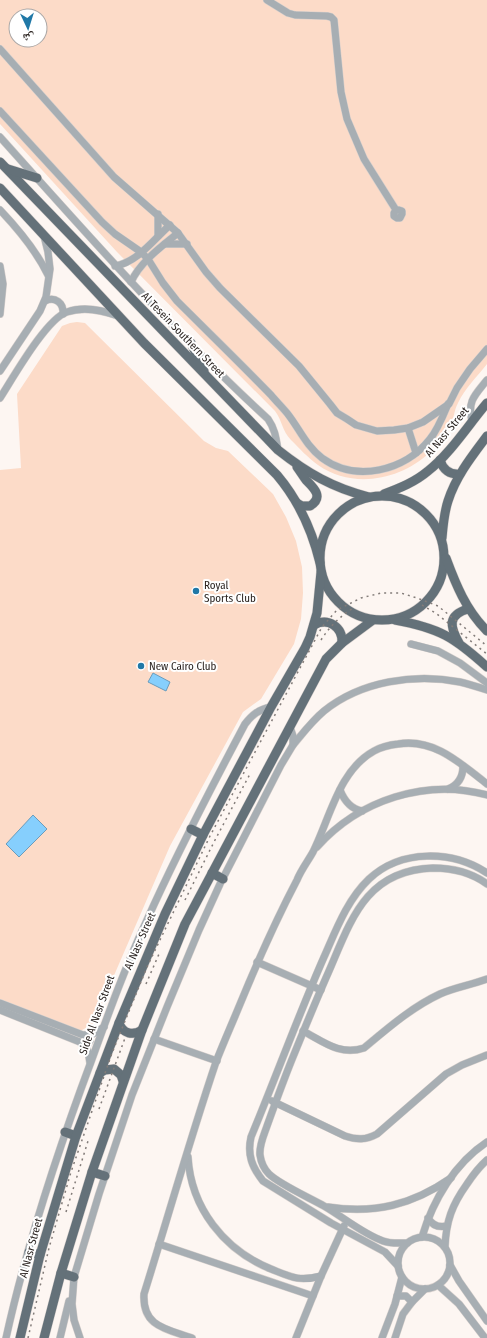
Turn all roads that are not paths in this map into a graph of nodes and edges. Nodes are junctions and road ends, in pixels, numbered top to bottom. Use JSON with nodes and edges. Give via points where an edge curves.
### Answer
{"nodes":[{"id":1,"x":267,"y":0,"type":"edge"},
{"id":2,"x":0,"y":50,"type":"edge"},
{"id":3,"x":0,"y":111,"type":"edge"},
{"id":4,"x":0,"y":137,"type":"edge"},
{"id":5,"x":3,"y":165,"type":"edge"},
{"id":6,"x":37,"y":178,"type":"junction"},
{"id":7,"x":0,"y":188,"type":"edge"},
{"id":8,"x":0,"y":210,"type":"edge"},
{"id":9,"x":396,"y":210,"type":"dead end"},
{"id":10,"x":158,"y":214,"type":"junction"},
{"id":11,"x":170,"y":225,"type":"junction"},
{"id":12,"x":178,"y":233,"type":"junction"},
{"id":13,"x":44,"y":236,"type":"junction"},
{"id":14,"x":158,"y":236,"type":"junction"},
{"id":15,"x":164,"y":244,"type":"junction"},
{"id":16,"x":187,"y":244,"type":"junction"},
{"id":17,"x":141,"y":252,"type":"junction"},
{"id":18,"x":148,"y":259,"type":"junction"},
{"id":19,"x":0,"y":266,"type":"edge"},
{"id":20,"x":116,"y":266,"type":"junction"},
{"id":21,"x":50,"y":278,"type":"junction"},
{"id":22,"x":131,"y":282,"type":"junction"},
{"id":23,"x":1,"y":300,"type":"edge"},
{"id":24,"x":45,"y":301,"type":"junction"},
{"id":25,"x":0,"y":311,"type":"edge"},
{"id":26,"x":63,"y":314,"type":"junction"},
{"id":27,"x":118,"y":316,"type":"junction"},
{"id":28,"x":191,"y":343,"type":"junction"},
{"id":29,"x":487,"y":349,"type":"edge"},
{"id":30,"x":0,"y":371,"type":"edge"},
{"id":31,"x":207,"y":378,"type":"junction"},
{"id":32,"x":487,"y":380,"type":"edge"},
{"id":33,"x":0,"y":398,"type":"edge"},
{"id":34,"x":487,"y":402,"type":"edge"},
{"id":35,"x":448,"y":404,"type":"junction"},
{"id":36,"x":472,"y":421,"type":"junction"},
{"id":37,"x":408,"y":428,"type":"junction"},
{"id":38,"x":487,"y":436,"type":"edge"},
{"id":39,"x":278,"y":450,"type":"junction"},
{"id":40,"x":416,"y":454,"type":"junction"},
{"id":41,"x":440,"y":460,"type":"junction"},
{"id":42,"x":295,"y":463,"type":"junction"},
{"id":43,"x":460,"y":474,"type":"junction"},
{"id":44,"x":381,"y":496,"type":"junction"},
{"id":45,"x":369,"y":497,"type":"junction"},
{"id":46,"x":297,"y":503,"type":"junction"},
{"id":47,"x":442,"y":538,"type":"junction"},
{"id":48,"x":445,"y":554,"type":"junction"},
{"id":49,"x":320,"y":567,"type":"junction"},
{"id":50,"x":468,"y":609,"type":"junction"},
{"id":51,"x":392,"y":619,"type":"junction"},
{"id":52,"x":373,"y":620,"type":"junction"},
{"id":53,"x":314,"y":625,"type":"junction"},
{"id":54,"x":487,"y":631,"type":"edge"},
{"id":55,"x":342,"y":643,"type":"junction"},
{"id":56,"x":460,"y":643,"type":"junction"},
{"id":57,"x":411,"y":644,"type":"dead end"},
{"id":58,"x":487,"y":667,"type":"edge"},
{"id":59,"x":487,"y":683,"type":"edge"},
{"id":60,"x":487,"y":690,"type":"edge"},
{"id":61,"x":271,"y":707,"type":"junction"},
{"id":62,"x":290,"y":727,"type":"junction"},
{"id":63,"x":293,"y":745,"type":"junction"},
{"id":64,"x":463,"y":766,"type":"junction"},
{"id":65,"x":487,"y":784,"type":"edge"},
{"id":66,"x":340,"y":790,"type":"junction"},
{"id":67,"x":448,"y":790,"type":"junction"},
{"id":68,"x":487,"y":795,"type":"edge"},
{"id":69,"x":362,"y":811,"type":"junction"},
{"id":70,"x":191,"y":828,"type":"junction"},
{"id":71,"x":203,"y":835,"type":"junction"},
{"id":72,"x":313,"y":851,"type":"junction"},
{"id":73,"x":212,"y":873,"type":"junction"},
{"id":74,"x":487,"y":873,"type":"edge"},
{"id":75,"x":222,"y":879,"type":"junction"},
{"id":76,"x":487,"y":884,"type":"edge"},
{"id":77,"x":257,"y":962,"type":"junction"},
{"id":78,"x":487,"y":980,"type":"edge"},
{"id":79,"x":311,"y":986,"type":"junction"},
{"id":80,"x":321,"y":990,"type":"junction"},
{"id":81,"x":0,"y":1003,"type":"edge"},
{"id":82,"x":0,"y":1010,"type":"edge"},
{"id":83,"x":119,"y":1023,"type":"junction"},
{"id":84,"x":104,"y":1027,"type":"junction"},
{"id":85,"x":142,"y":1030,"type":"junction"},
{"id":86,"x":303,"y":1031,"type":"junction"},
{"id":87,"x":87,"y":1036,"type":"junction"},
{"id":88,"x":154,"y":1039,"type":"junction"},
{"id":89,"x":84,"y":1046,"type":"junction"},
{"id":90,"x":487,"y":1055,"type":"edge"},
{"id":91,"x":217,"y":1061,"type":"junction"},
{"id":92,"x":90,"y":1064,"type":"junction"},
{"id":93,"x":100,"y":1073,"type":"junction"},
{"id":94,"x":123,"y":1081,"type":"junction"},
{"id":95,"x":267,"y":1099,"type":"junction"},
{"id":96,"x":275,"y":1103,"type":"junction"},
{"id":97,"x":65,"y":1132,"type":"junction"},
{"id":98,"x":76,"y":1136,"type":"junction"},
{"id":99,"x":487,"y":1142,"type":"edge"},
{"id":100,"x":188,"y":1152,"type":"junction"},
{"id":101,"x":487,"y":1160,"type":"edge"},
{"id":102,"x":92,"y":1172,"type":"junction"},
{"id":103,"x":105,"y":1176,"type":"junction"},
{"id":104,"x":451,"y":1178,"type":"junction"},
{"id":105,"x":325,"y":1207,"type":"junction"},
{"id":106,"x":428,"y":1218,"type":"junction"},
{"id":107,"x":347,"y":1220,"type":"junction"},
{"id":108,"x":446,"y":1226,"type":"junction"},
{"id":109,"x":342,"y":1229,"type":"junction"},
{"id":110,"x":422,"y":1237,"type":"junction"},
{"id":111,"x":407,"y":1243,"type":"junction"},
{"id":112,"x":159,"y":1244,"type":"junction"},
{"id":113,"x":445,"y":1247,"type":"junction"},
{"id":114,"x":29,"y":1252,"type":"junction"},
{"id":115,"x":40,"y":1255,"type":"junction"},
{"id":116,"x":450,"y":1265,"type":"junction"},
{"id":117,"x":398,"y":1266,"type":"junction"},
{"id":118,"x":61,"y":1273,"type":"junction"},
{"id":119,"x":288,"y":1276,"type":"junction"},
{"id":120,"x":321,"y":1276,"type":"junction"},
{"id":121,"x":74,"y":1277,"type":"junction"},
{"id":122,"x":402,"y":1277,"type":"junction"},
{"id":123,"x":438,"y":1285,"type":"junction"},
{"id":124,"x":285,"y":1287,"type":"junction"},
{"id":125,"x":425,"y":1289,"type":"junction"},
{"id":126,"x":72,"y":1290,"type":"junction"},
{"id":127,"x":312,"y":1296,"type":"junction"},
{"id":128,"x":398,"y":1296,"type":"junction"},
{"id":129,"x":412,"y":1302,"type":"junction"},
{"id":130,"x":487,"y":1321,"type":"edge"},
{"id":131,"x":6,"y":1338,"type":"edge"},
{"id":132,"x":20,"y":1338,"type":"edge"},
{"id":133,"x":44,"y":1338,"type":"edge"},
{"id":134,"x":60,"y":1338,"type":"edge"},
{"id":135,"x":80,"y":1338,"type":"edge"},
{"id":136,"x":192,"y":1338,"type":"edge"},
{"id":137,"x":296,"y":1338,"type":"edge"},
{"id":138,"x":382,"y":1338,"type":"edge"},
{"id":139,"x":394,"y":1338,"type":"edge"},
{"id":140,"x":485,"y":1338,"type":"edge"}],
"edges":[{"from":1,"to":9,"type":"street","via":[[288,13],[327,16],[334,20],[341,92],[347,119],[364,159]]},
{"from":2,"to":10,"type":"street","via":[[114,177]]},
{"from":3,"to":17,"type":"street","via":[[102,222]]},
{"from":4,"to":6,"type":"street"},
{"from":5,"to":6,"type":"main road"},
{"from":5,"to":31,"type":"main road","name":"Al Tesein Southern Street"},
{"from":6,"to":20,"type":"street"},
{"from":7,"to":13,"type":"main road"},
{"from":8,"to":21,"type":"street","via":[[27,240]]},
{"from":10,"to":11,"type":"street"},
{"from":10,"to":14,"type":"street"},
{"from":11,"to":12,"type":"street"},
{"from":11,"to":14,"type":"street"},
{"from":12,"to":15,"type":"street"},
{"from":12,"to":16,"type":"street"},
{"from":13,"to":21,"type":"street"},
{"from":13,"to":27,"type":"main road"},
{"from":14,"to":17,"type":"street"},
{"from":15,"to":16,"type":"street"},
{"from":15,"to":18,"type":"street"},
{"from":16,"to":37,"type":"street","via":[[215,283],[299,366],[337,413],[368,429],[386,431]]},
{"from":17,"to":18,"type":"street"},
{"from":17,"to":20,"type":"street","via":[[128,262]]},
{"from":18,"to":22,"type":"street"},
{"from":18,"to":40,"type":"street","via":[[177,301],[272,396],[309,445],[323,458],[345,469],[366,472],[401,464]]},
{"from":19,"to":23,"type":"street","via":[[3,284]]},
{"from":20,"to":22,"type":"street"},
{"from":21,"to":24,"type":"street"},
{"from":22,"to":28,"type":"street"},
{"from":23,"to":25,"type":"street"},
{"from":24,"to":26,"type":"street","via":[[54,299],[59,302]]},
{"from":24,"to":30,"type":"street"},
{"from":26,"to":27,"type":"street","via":[[88,309]]},
{"from":26,"to":33,"type":"street","via":[[50,324]]},
{"from":27,"to":46,"type":"main road","via":[[277,475]]},
{"from":28,"to":31,"type":"main road"},
{"from":28,"to":39,"type":"street","via":[[268,419],[276,434]]},
{"from":29,"to":35,"type":"street","via":[[470,369]]},
{"from":31,"to":39,"type":"main road","name":"Al Tesein Southern Street"},
{"from":32,"to":36,"type":"street","via":[[470,404]]},
{"from":34,"to":36,"type":"main road","name":"Al Nasr Street"},
{"from":35,"to":37,"type":"street","via":[[423,422]]},
{"from":35,"to":40,"type":"street","via":[[434,434]]},
{"from":36,"to":41,"type":"main road","name":"Al Nasr Street"},
{"from":37,"to":40,"type":"street"},
{"from":38,"to":43,"type":"main road"},
{"from":39,"to":42,"type":"main road","name":"Al Tesein Southern Street"},
{"from":41,"to":43,"type":"main road","via":[[447,471]]},
{"from":41,"to":44,"type":"main road","name":"Al Nasr Street","via":[[417,479]]},
{"from":42,"to":45,"type":"main road","name":"Al Tesein Southern Street","via":[[334,486]]},
{"from":42,"to":46,"type":"main road","via":[[316,490],[317,495],[310,506]]},
{"from":43,"to":47,"type":"main road","via":[[448,502]]},
{"from":44,"to":45,"type":"main road"},
{"from":44,"to":47,"type":"main road","via":[[393,496],[420,508],[429,516]]},
{"from":45,"to":49,"type":"main road","via":[[345,508],[330,524],[322,541]]},
{"from":46,"to":49,"type":"main road","via":[[308,526]]},
{"from":47,"to":48,"type":"main road"},
{"from":48,"to":50,"type":"main road"},
{"from":48,"to":51,"type":"main road","via":[[440,582],[430,598],[413,612]]},
{"from":49,"to":52,"type":"main road","via":[[326,585],[334,597],[353,613]]},
{"from":49,"to":53,"type":"main road","name":"Al Nasr Street"},
{"from":50,"to":54,"type":"main road"},
{"from":50,"to":56,"type":"main road","via":[[458,613],[452,621],[453,631]]},
{"from":51,"to":52,"type":"main road"},
{"from":51,"to":56,"type":"main road","via":[[433,629]]},
{"from":52,"to":55,"type":"main road"},
{"from":53,"to":55,"type":"main road","via":[[324,622],[334,624],[341,632]]},
{"from":53,"to":61,"type":"main road","name":"Al Nasr Street","via":[[305,648]]},
{"from":55,"to":62,"type":"main road","via":[[326,659]]},
{"from":56,"to":58,"type":"main road"},
{"from":57,"to":59,"type":"street","via":[[438,651]]},
{"from":60,"to":63,"type":"street","via":[[460,682],[424,678],[399,680],[368,688],[337,701],[312,722]]},
{"from":61,"to":70,"type":"street","name":"Side Al Nasr Street","via":[[257,712],[245,724]]},
{"from":61,"to":71,"type":"main road","name":"Al Nasr Street"},
{"from":62,"to":63,"type":"street"},
{"from":62,"to":73,"type":"main road"},
{"from":63,"to":75,"type":"street"},
{"from":64,"to":65,"type":"street"},
{"from":64,"to":66,"type":"street","via":[[437,748],[405,743],[388,746],[364,757],[354,767]]},
{"from":64,"to":67,"type":"street","via":[[461,778]]},
{"from":66,"to":69,"type":"street","via":[[348,804]]},
{"from":66,"to":72,"type":"street"},
{"from":67,"to":68,"type":"street"},
{"from":67,"to":69,"type":"street","via":[[400,795]]},
{"from":69,"to":72,"type":"street","via":[[331,833]]},
{"from":70,"to":71,"type":"main road"},
{"from":70,"to":84,"type":"street","name":"Side Al Nasr Street","via":[[146,920]]},
{"from":71,"to":83,"type":"main road","name":"Al Nasr Street"},
{"from":72,"to":77,"type":"street","via":[[297,878]]},
{"from":73,"to":75,"type":"main road"},
{"from":73,"to":85,"type":"main road","via":[[185,924]]},
{"from":74,"to":79,"type":"street","via":[[464,861],[436,856],[411,858],[379,870],[348,906]]},
{"from":75,"to":88,"type":"street","via":[[198,930]]},
{"from":76,"to":80,"type":"street","via":[[467,874],[436,868],[404,873],[382,885],[369,895],[356,911]]},
{"from":77,"to":79,"type":"street"},
{"from":77,"to":91,"type":"street"},
{"from":78,"to":86,"type":"street","via":[[454,988],[427,1001],[364,1048],[356,1051],[339,1050]]},
{"from":79,"to":80,"type":"street"},
{"from":79,"to":95,"type":"street"},
{"from":80,"to":86,"type":"street"},
{"from":81,"to":87,"type":"street"},
{"from":82,"to":89,"type":"street","via":[[80,1042]]},
{"from":83,"to":85,"type":"main road","via":[[123,1031],[128,1033],[134,1034]]},
{"from":83,"to":93,"type":"main road","name":"Al Nasr Street"},
{"from":84,"to":87,"type":"street"},
{"from":84,"to":92,"type":"street","name":"Side Al Nasr Street"},
{"from":85,"to":94,"type":"main road"},
{"from":86,"to":96,"type":"street"},
{"from":87,"to":89,"type":"street","via":[[90,1043]]},
{"from":88,"to":91,"type":"street"},
{"from":88,"to":103,"type":"street"},
{"from":89,"to":92,"type":"street","via":[[88,1051]]},
{"from":90,"to":96,"type":"street","via":[[446,1074],[377,1134],[365,1139],[358,1140],[345,1136]]},
{"from":91,"to":100,"type":"street"},
{"from":92,"to":97,"type":"street","name":"Side Al Nasr Street"},
{"from":93,"to":94,"type":"main road","via":[[114,1069]]},
{"from":93,"to":98,"type":"main road","name":"Al Nasr Street"},
{"from":94,"to":102,"type":"main road"},
{"from":95,"to":96,"type":"street"},
{"from":95,"to":109,"type":"street","via":[[250,1144],[251,1162],[256,1172],[273,1188]]},
{"from":96,"to":105,"type":"street","via":[[260,1146],[263,1166],[278,1180]]},
{"from":97,"to":98,"type":"main road"},
{"from":97,"to":114,"type":"street","name":"Side Al Nasr Street"},
{"from":98,"to":115,"type":"main road","name":"Al Nasr Street"},
{"from":99,"to":104,"type":"street","via":[[472,1154]]},
{"from":100,"to":112,"type":"street"},
{"from":100,"to":119,"type":"street","via":[[193,1190],[210,1222],[241,1254]]},
{"from":101,"to":108,"type":"street","via":[[473,1174],[458,1196]]},
{"from":102,"to":103,"type":"main road"},
{"from":102,"to":118,"type":"main road"},
{"from":103,"to":121,"type":"street"},
{"from":104,"to":105,"type":"street","via":[[422,1195],[391,1206],[358,1210]]},
{"from":104,"to":106,"type":"street"},
{"from":105,"to":107,"type":"street"},
{"from":106,"to":108,"type":"street","via":[[437,1226]]},
{"from":106,"to":110,"type":"street"},
{"from":107,"to":109,"type":"street"},
{"from":107,"to":111,"type":"street","via":[[385,1242]]},
{"from":108,"to":113,"type":"street"},
{"from":109,"to":117,"type":"street","via":[[385,1252]]},
{"from":109,"to":120,"type":"street"},
{"from":110,"to":111,"type":"street"},
{"from":110,"to":113,"type":"street","via":[[435,1239]]},
{"from":111,"to":117,"type":"street","via":[[400,1253]]},
{"from":112,"to":124,"type":"street"},
{"from":112,"to":136,"type":"street","via":[[144,1294],[145,1311],[156,1325]]},
{"from":113,"to":116,"type":"street"},
{"from":114,"to":115,"type":"main road"},
{"from":114,"to":131,"type":"street","name":"Side Al Nasr Street"},
{"from":115,"to":132,"type":"main road","name":"Al Nasr Street"},
{"from":116,"to":123,"type":"street","via":[[444,1280]]},
{"from":116,"to":130,"type":"street"},
{"from":117,"to":122,"type":"street"},
{"from":118,"to":121,"type":"main road"},
{"from":118,"to":133,"type":"main road"},
{"from":119,"to":120,"type":"street","via":[[305,1280]]},
{"from":119,"to":124,"type":"street"},
{"from":120,"to":127,"type":"street"},
{"from":121,"to":126,"type":"street"},
{"from":122,"to":125,"type":"street","via":[[412,1286]]},
{"from":122,"to":128,"type":"street"},
{"from":123,"to":125,"type":"street"},
{"from":123,"to":140,"type":"street","via":[[459,1304]]},
{"from":124,"to":127,"type":"street"},
{"from":125,"to":129,"type":"street"},
{"from":126,"to":134,"type":"street"},
{"from":126,"to":135,"type":"street","via":[[72,1312]]},
{"from":127,"to":137,"type":"street"},
{"from":128,"to":129,"type":"street","via":[[406,1296]]},
{"from":128,"to":138,"type":"street"},
{"from":129,"to":139,"type":"street","via":[[403,1314]]}]}
